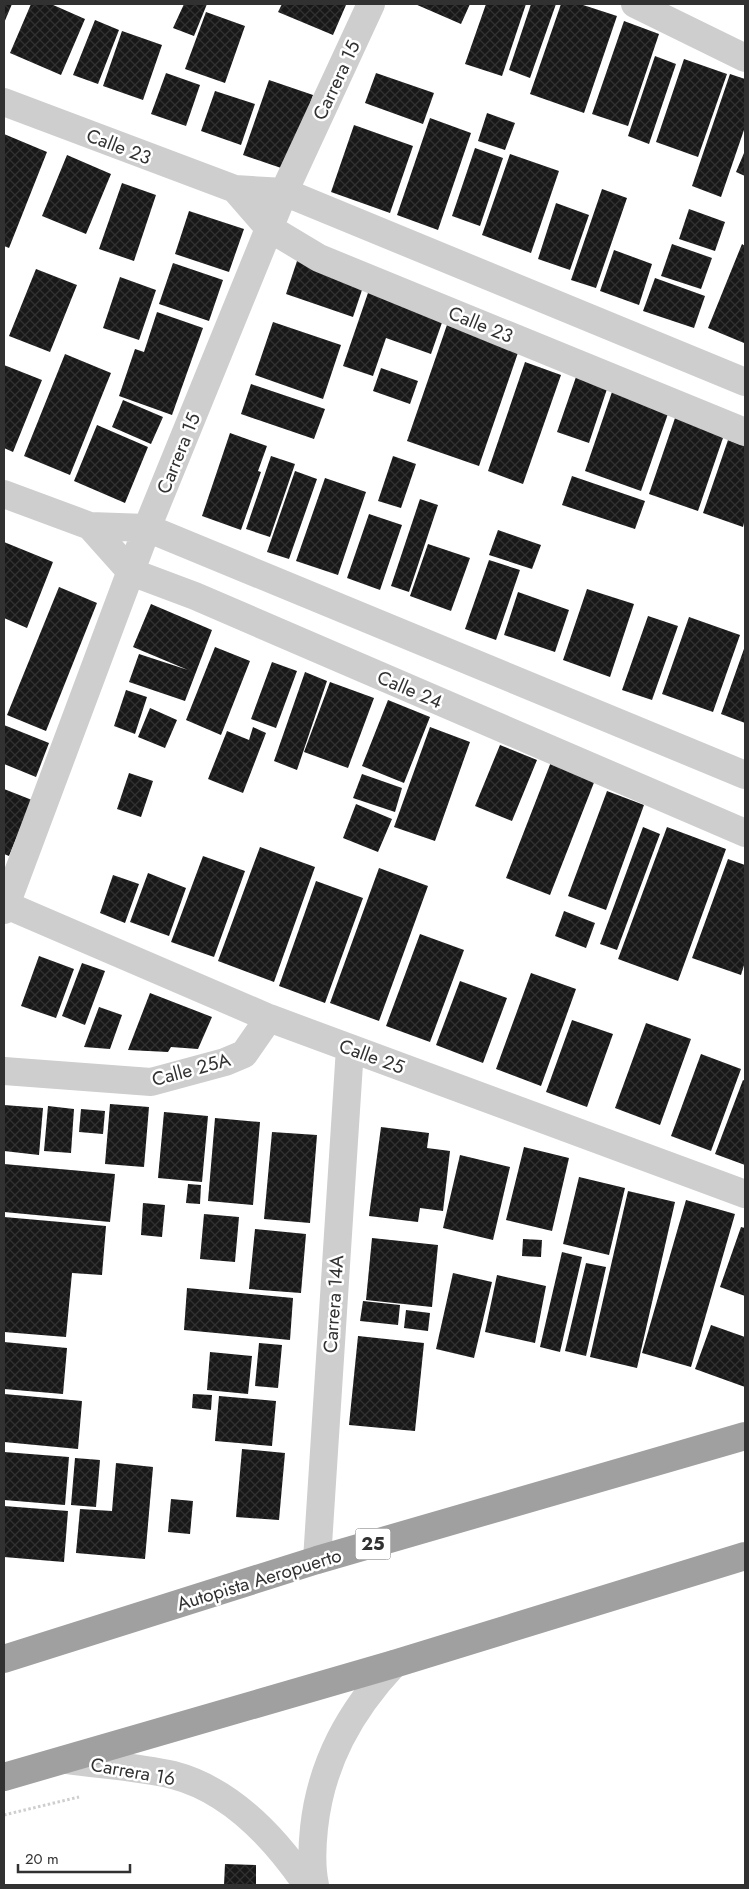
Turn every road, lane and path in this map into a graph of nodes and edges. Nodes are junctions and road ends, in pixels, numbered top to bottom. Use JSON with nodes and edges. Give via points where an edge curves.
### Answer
{"nodes":[{"id":1,"x":371,"y":4,"type":"edge"},
{"id":2,"x":635,"y":4,"type":"edge"},
{"id":3,"x":745,"y":58,"type":"edge"},
{"id":4,"x":4,"y":102,"type":"edge"},
{"id":5,"x":235,"y":189,"type":"junction"},
{"id":6,"x":284,"y":192,"type":"junction"},
{"id":7,"x":269,"y":228,"type":"junction"},
{"id":8,"x":745,"y":382,"type":"edge"},
{"id":9,"x":745,"y":432,"type":"edge"},
{"id":10,"x":4,"y":494,"type":"edge"},
{"id":11,"x":90,"y":526,"type":"junction"},
{"id":12,"x":147,"y":528,"type":"junction"},
{"id":13,"x":132,"y":572,"type":"junction"},
{"id":14,"x":745,"y":775,"type":"edge"},
{"id":15,"x":745,"y":833,"type":"edge"},
{"id":16,"x":4,"y":906,"type":"edge"},
{"id":17,"x":269,"y":1018,"type":"junction"},
{"id":18,"x":350,"y":1048,"type":"junction"},
{"id":19,"x":4,"y":1072,"type":"edge"},
{"id":20,"x":745,"y":1194,"type":"edge"},
{"id":21,"x":745,"y":1436,"type":"edge"},
{"id":22,"x":745,"y":1556,"type":"edge"},
{"id":23,"x":317,"y":1560,"type":"junction"},
{"id":24,"x":4,"y":1659,"type":"edge"},
{"id":25,"x":394,"y":1664,"type":"junction"},
{"id":26,"x":66,"y":1760,"type":"junction"},
{"id":27,"x":4,"y":1777,"type":"edge"},
{"id":28,"x":307,"y":1885,"type":"edge"},
{"id":29,"x":315,"y":1885,"type":"edge"}],
"edges":[{"from":1,"to":6,"type":"street","name":"Carrera 15"},
{"from":2,"to":3,"type":"street"},
{"from":4,"to":5,"type":"street","name":"Calle 23"},
{"from":5,"to":6,"type":"street","name":"Calle 23"},
{"from":5,"to":7,"type":"street","name":"Calle 23"},
{"from":6,"to":7,"type":"street","name":"Carrera 15"},
{"from":6,"to":8,"type":"street","name":"Calle 23"},
{"from":7,"to":9,"type":"street","name":"Calle 23","via":[[319,258]]},
{"from":7,"to":12,"type":"street","name":"Carrera 15"},
{"from":10,"to":11,"type":"street","name":"Calle 24"},
{"from":11,"to":12,"type":"street","name":"Calle 24"},
{"from":11,"to":13,"type":"street","name":"Calle 24"},
{"from":12,"to":13,"type":"street","name":"Carrera 15"},
{"from":12,"to":14,"type":"street","name":"Calle 24"},
{"from":13,"to":15,"type":"street","name":"Calle 24","via":[[195,596]]},
{"from":13,"to":16,"type":"street","name":"Carrera 15"},
{"from":16,"to":17,"type":"street","name":"Calle 25"},
{"from":17,"to":18,"type":"street","name":"Calle 25"},
{"from":17,"to":19,"type":"street","name":"Calle 25A","via":[[244,1054],[152,1082]]},
{"from":18,"to":20,"type":"street","name":"Calle 25"},
{"from":18,"to":23,"type":"street","name":"Carrera 14A"},
{"from":21,"to":23,"type":"highway","name":"Autopista Aeropuerto","number":"25"},
{"from":22,"to":25,"type":"highway"},
{"from":23,"to":24,"type":"highway","name":"Autopista Aeropuerto","number":"25"},
{"from":25,"to":26,"type":"highway"},
{"from":25,"to":29,"type":"street","via":[[351,1716],[323,1778],[312,1845]]},
{"from":26,"to":27,"type":"highway"},
{"from":26,"to":28,"type":"street","name":"Carrera 16","via":[[174,1775],[201,1786],[243,1813],[272,1838]]}]}
